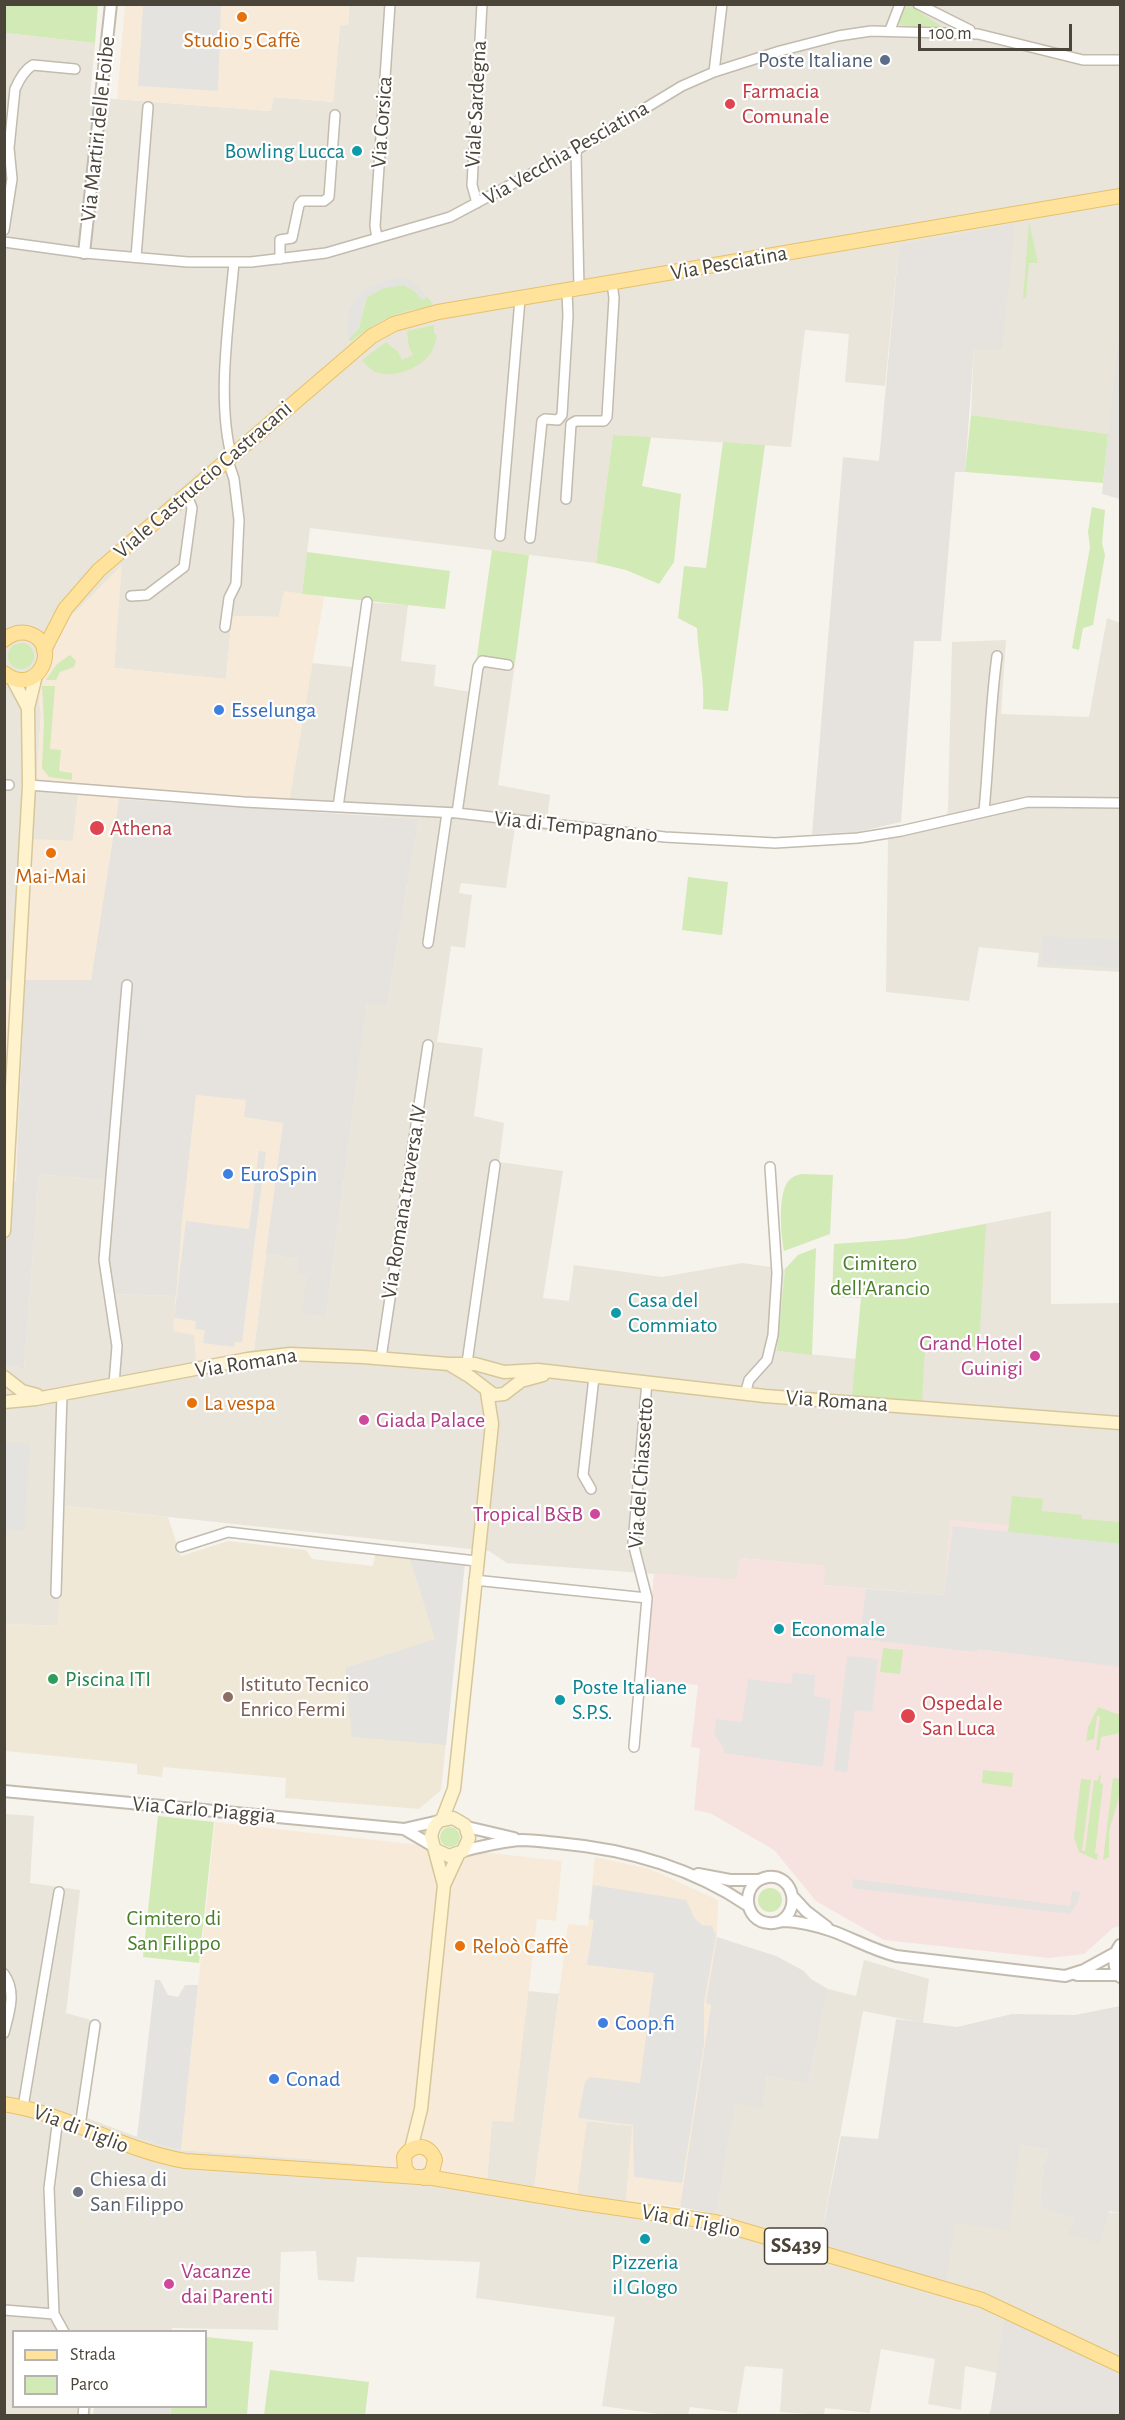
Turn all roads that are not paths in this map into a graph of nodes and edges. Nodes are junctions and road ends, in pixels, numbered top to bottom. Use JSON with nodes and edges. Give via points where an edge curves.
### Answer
{"nodes":[{"id":1,"x":111,"y":4,"type":"edge"},
{"id":2,"x":390,"y":4,"type":"edge"},
{"id":3,"x":482,"y":4,"type":"edge"},
{"id":4,"x":722,"y":4,"type":"edge"},
{"id":5,"x":900,"y":4,"type":"edge"},
{"id":6,"x":918,"y":4,"type":"edge"},
{"id":7,"x":890,"y":30,"type":"junction"},
{"id":8,"x":978,"y":34,"type":"junction"},
{"id":9,"x":1120,"y":60,"type":"edge"},
{"id":10,"x":75,"y":69,"type":"dead end"},
{"id":11,"x":714,"y":72,"type":"junction"},
{"id":12,"x":148,"y":107,"type":"dead end"},
{"id":13,"x":335,"y":115,"type":"dead end"},
{"id":14,"x":576,"y":150,"type":"junction"},
{"id":15,"x":1120,"y":196,"type":"edge"},
{"id":16,"x":477,"y":203,"type":"junction"},
{"id":17,"x":4,"y":230,"type":"edge"},
{"id":18,"x":377,"y":238,"type":"junction"},
{"id":19,"x":4,"y":242,"type":"edge"},
{"id":20,"x":84,"y":253,"type":"junction"},
{"id":21,"x":136,"y":257,"type":"junction"},
{"id":22,"x":280,"y":259,"type":"junction"},
{"id":23,"x":234,"y":262,"type":"junction"},
{"id":24,"x":612,"y":283,"type":"junction"},
{"id":25,"x":573,"y":290,"type":"junction"},
{"id":26,"x":520,"y":299,"type":"junction"},
{"id":27,"x":348,"y":357,"type":"joint"},
{"id":28,"x":230,"y":459,"type":"junction"},
{"id":29,"x":187,"y":495,"type":"junction"},
{"id":30,"x":566,"y":499,"type":"dead end"},
{"id":31,"x":500,"y":536,"type":"dead end"},
{"id":32,"x":530,"y":538,"type":"dead end"},
{"id":33,"x":132,"y":596,"type":"dead end"},
{"id":34,"x":367,"y":602,"type":"dead end"},
{"id":35,"x":65,"y":609,"type":"junction"},
{"id":36,"x":225,"y":627,"type":"dead end"},
{"id":37,"x":31,"y":634,"type":"junction"},
{"id":38,"x":4,"y":640,"type":"edge"},
{"id":39,"x":44,"y":650,"type":"junction"},
{"id":40,"x":997,"y":656,"type":"dead end"},
{"id":41,"x":508,"y":665,"type":"dead end"},
{"id":42,"x":8,"y":675,"type":"edge"},
{"id":43,"x":36,"y":675,"type":"junction"},
{"id":44,"x":28,"y":708,"type":"junction"},
{"id":45,"x":29,"y":785,"type":"junction"},
{"id":46,"x":1120,"y":803,"type":"edge"},
{"id":47,"x":338,"y":807,"type":"junction"},
{"id":48,"x":984,"y":811,"type":"junction"},
{"id":49,"x":452,"y":813,"type":"junction"},
{"id":50,"x":428,"y":943,"type":"dead end"},
{"id":51,"x":127,"y":985,"type":"dead end"},
{"id":52,"x":428,"y":1045,"type":"dead end"},
{"id":53,"x":495,"y":1165,"type":"dead end"},
{"id":54,"x":770,"y":1167,"type":"dead end"},
{"id":55,"x":6,"y":1191,"type":"edge"},
{"id":56,"x":4,"y":1231,"type":"edge"},
{"id":57,"x":381,"y":1358,"type":"junction"},
{"id":58,"x":467,"y":1363,"type":"junction"},
{"id":59,"x":449,"y":1364,"type":"junction"},
{"id":60,"x":500,"y":1371,"type":"junction"},
{"id":61,"x":554,"y":1373,"type":"junction"},
{"id":62,"x":594,"y":1377,"type":"junction"},
{"id":63,"x":7,"y":1380,"type":"edge"},
{"id":64,"x":647,"y":1382,"type":"junction"},
{"id":65,"x":114,"y":1384,"type":"junction"},
{"id":66,"x":485,"y":1390,"type":"junction"},
{"id":67,"x":505,"y":1392,"type":"junction"},
{"id":68,"x":62,"y":1393,"type":"junction"},
{"id":69,"x":745,"y":1394,"type":"junction"},
{"id":70,"x":44,"y":1396,"type":"junction"},
{"id":71,"x":4,"y":1401,"type":"edge"},
{"id":72,"x":1120,"y":1423,"type":"edge"},
{"id":73,"x":492,"y":1424,"type":"junction"},
{"id":74,"x":591,"y":1490,"type":"dead end"},
{"id":75,"x":181,"y":1547,"type":"dead end"},
{"id":76,"x":476,"y":1560,"type":"junction"},
{"id":77,"x":474,"y":1580,"type":"junction"},
{"id":78,"x":56,"y":1593,"type":"dead end"},
{"id":79,"x":647,"y":1598,"type":"junction"},
{"id":80,"x":634,"y":1747,"type":"dead end"},
{"id":81,"x":454,"y":1789,"type":"junction"},
{"id":82,"x":4,"y":1791,"type":"edge"},
{"id":83,"x":440,"y":1820,"type":"junction"},
{"id":84,"x":463,"y":1824,"type":"junction"},
{"id":85,"x":404,"y":1829,"type":"junction"},
{"id":86,"x":524,"y":1840,"type":"junction"},
{"id":87,"x":434,"y":1848,"type":"junction"},
{"id":88,"x":460,"y":1853,"type":"junction"},
{"id":89,"x":680,"y":1869,"type":"junction"},
{"id":90,"x":760,"y":1880,"type":"junction"},
{"id":91,"x":444,"y":1885,"type":"junction"},
{"id":92,"x":60,"y":1892,"type":"dead end"},
{"id":93,"x":794,"y":1898,"type":"junction"},
{"id":94,"x":747,"y":1905,"type":"junction"},
{"id":95,"x":781,"y":1921,"type":"junction"},
{"id":96,"x":832,"y":1931,"type":"junction"},
{"id":97,"x":1118,"y":1949,"type":"edge"},
{"id":98,"x":4,"y":1974,"type":"edge"},
{"id":99,"x":1070,"y":1976,"type":"junction"},
{"id":100,"x":1119,"y":1976,"type":"edge"},
{"id":101,"x":6,"y":2018,"type":"edge"},
{"id":102,"x":96,"y":2025,"type":"dead end"},
{"id":103,"x":4,"y":2033,"type":"edge"},
{"id":104,"x":4,"y":2104,"type":"edge"},
{"id":105,"x":23,"y":2107,"type":"junction"},
{"id":106,"x":421,"y":2109,"type":"junction"},
{"id":107,"x":58,"y":2118,"type":"junction"},
{"id":108,"x":80,"y":2126,"type":"junction"},
{"id":109,"x":429,"y":2149,"type":"junction"},
{"id":110,"x":407,"y":2155,"type":"junction"},
{"id":111,"x":435,"y":2164,"type":"junction"},
{"id":112,"x":373,"y":2175,"type":"junction"},
{"id":113,"x":417,"y":2177,"type":"junction"},
{"id":114,"x":455,"y":2182,"type":"junction"},
{"id":115,"x":4,"y":2310,"type":"edge"},
{"id":116,"x":54,"y":2314,"type":"junction"},
{"id":117,"x":63,"y":2330,"type":"edge"},
{"id":118,"x":1120,"y":2365,"type":"edge"}],
"edges":[{"from":1,"to":20,"type":"street","name":"Via Martiri delle Foibe"},
{"from":2,"to":18,"type":"street","name":"Via Corsica"},
{"from":3,"to":16,"type":"street","name":"Viale Sardegna","via":[[472,185]]},
{"from":4,"to":11,"type":"street"},
{"from":5,"to":7,"type":"street"},
{"from":6,"to":8,"type":"street"},
{"from":7,"to":8,"type":"street","name":"Via Vecchia Pesciatina"},
{"from":7,"to":11,"type":"street","name":"Via Vecchia Pesciatina","via":[[838,36]]},
{"from":8,"to":9,"type":"street","name":"Via Vecchia Pesciatina","via":[[1083,60]]},
{"from":10,"to":17,"type":"street","via":[[33,65],[18,82],[10,137],[12,179]]},
{"from":11,"to":14,"type":"street","name":"Via Vecchia Pesciatina","via":[[682,86]]},
{"from":12,"to":21,"type":"street"},
{"from":13,"to":22,"type":"street","via":[[329,197],[324,201],[302,201],[292,238],[279,240]]},
{"from":14,"to":16,"type":"street","name":"Via Vecchia Pesciatina"},
{"from":14,"to":25,"type":"street"},
{"from":15,"to":24,"type":"main road","name":"Via Pesciatina"},
{"from":16,"to":18,"type":"street","name":"Via Vecchia Pesciatina","via":[[450,217]]},
{"from":18,"to":22,"type":"street","name":"Via Vecchia Pesciatina","via":[[326,253]]},
{"from":19,"to":20,"type":"street","name":"Via Vecchia Pesciatina"},
{"from":20,"to":21,"type":"street","name":"Via Vecchia Pesciatina"},
{"from":21,"to":23,"type":"street","name":"Via Vecchia Pesciatina"},
{"from":22,"to":23,"type":"street","name":"Via Vecchia Pesciatina"},
{"from":23,"to":28,"type":"street","via":[[225,380]]},
{"from":24,"to":25,"type":"main road","name":"Via Pesciatina"},
{"from":24,"to":30,"type":"street","via":[[607,417],[604,421],[571,424]]},
{"from":25,"to":26,"type":"main road","name":"Via Pesciatina"},
{"from":25,"to":32,"type":"street","via":[[562,415],[558,420],[542,422]]},
{"from":26,"to":27,"type":"main road","name":"Via Pesciatina","via":[[405,320],[384,329]]},
{"from":26,"to":31,"type":"street"},
{"from":27,"to":28,"type":"main road","name":"Viale Castruccio Castracani"},
{"from":28,"to":29,"type":"main road","name":"Viale Castruccio Castracani"},
{"from":28,"to":36,"type":"street","via":[[239,520],[236,584],[229,598]]},
{"from":29,"to":33,"type":"street","via":[[192,508],[184,567],[147,595]]},
{"from":29,"to":35,"type":"main road","name":"Viale Castruccio Castracani","via":[[99,570]]},
{"from":34,"to":47,"type":"street"},
{"from":35,"to":37,"type":"main road","name":"Viale Castruccio Castracani"},
{"from":35,"to":39,"type":"main road","name":"Viale Castruccio Castracani"},
{"from":37,"to":38,"type":"main road","name":"Viale Castruccio Castracani","via":[[16,633]]},
{"from":37,"to":39,"type":"main road"},
{"from":39,"to":43,"type":"main road","name":"Viale Castruccio Castracani","via":[[45,662]]},
{"from":40,"to":48,"type":"street"},
{"from":41,"to":49,"type":"street","via":[[482,661],[478,667]]},
{"from":42,"to":43,"type":"main road","via":[[28,679]]},
{"from":42,"to":44,"type":"main road"},
{"from":43,"to":44,"type":"main road"},
{"from":44,"to":45,"type":"main road"},
{"from":45,"to":47,"type":"street","name":"Via di Tempagnano"},
{"from":45,"to":55,"type":"main road"},
{"from":46,"to":48,"type":"street","name":"Via di Tempagnano","via":[[1029,802]]},
{"from":47,"to":49,"type":"street","name":"Via di Tempagnano"},
{"from":48,"to":49,"type":"street","name":"Via di Tempagnano","via":[[901,831],[793,843],[665,837]]},
{"from":49,"to":50,"type":"street"},
{"from":51,"to":65,"type":"street","via":[[104,1260],[117,1346]]},
{"from":52,"to":57,"type":"street","name":"Via Romana traversa IV"},
{"from":53,"to":58,"type":"street"},
{"from":54,"to":69,"type":"street","via":[[777,1273],[773,1335],[767,1360],[749,1380]]},
{"from":55,"to":56,"type":"main road"},
{"from":57,"to":59,"type":"main road","name":"Via Romana"},
{"from":57,"to":65,"type":"main road","name":"Via Romana","via":[[278,1355]]},
{"from":58,"to":59,"type":"main road","name":"Via Romana"},
{"from":58,"to":60,"type":"main road","name":"Via Romana"},
{"from":59,"to":66,"type":"main road","name":"Via Romana"},
{"from":60,"to":61,"type":"main road","name":"Via Romana"},
{"from":60,"to":66,"type":"main road","via":[[486,1374]]},
{"from":60,"to":67,"type":"main road","via":[[509,1382]]},
{"from":61,"to":62,"type":"main road","name":"Via Romana"},
{"from":61,"to":67,"type":"main road","name":"Via Romana","via":[[527,1379]]},
{"from":62,"to":64,"type":"main road","name":"Via Romana"},
{"from":62,"to":74,"type":"street","via":[[584,1476]]},
{"from":63,"to":70,"type":"main road","name":"Via Romana","via":[[26,1393]]},
{"from":63,"to":71,"type":"main road","name":"Via Romana","via":[[10,1392]]},
{"from":64,"to":69,"type":"main road","name":"Via Romana"},
{"from":64,"to":79,"type":"street","name":"Via del Chiassetto","via":[[633,1544]]},
{"from":65,"to":68,"type":"main road","name":"Via Romana"},
{"from":66,"to":67,"type":"main road","name":"Via Romana","via":[[494,1395]]},
{"from":66,"to":73,"type":"main road"},
{"from":67,"to":73,"type":"main road"},
{"from":68,"to":70,"type":"main road","name":"Via Romana"},
{"from":68,"to":78,"type":"street"},
{"from":69,"to":72,"type":"main road","name":"Via Romana"},
{"from":70,"to":71,"type":"main road","name":"Via Romana"},
{"from":73,"to":76,"type":"main road"},
{"from":75,"to":76,"type":"street","via":[[228,1532]]},
{"from":76,"to":77,"type":"main road"},
{"from":77,"to":79,"type":"street"},
{"from":77,"to":81,"type":"main road"},
{"from":79,"to":80,"type":"street","name":"Via del Chiassetto"},
{"from":81,"to":83,"type":"main road"},
{"from":81,"to":84,"type":"main road"},
{"from":82,"to":85,"type":"street","name":"Via Carlo Piaggia"},
{"from":83,"to":84,"type":"main road","via":[[453,1818]]},
{"from":83,"to":85,"type":"street"},
{"from":83,"to":87,"type":"main road","via":[[432,1831]]},
{"from":84,"to":86,"type":"street"},
{"from":84,"to":88,"type":"main road","via":[[469,1841]]},
{"from":85,"to":87,"type":"street"},
{"from":86,"to":88,"type":"street"},
{"from":86,"to":89,"type":"street","via":[[612,1849]]},
{"from":87,"to":88,"type":"main road","via":[[445,1855]]},
{"from":87,"to":91,"type":"main road"},
{"from":88,"to":91,"type":"main road"},
{"from":89,"to":90,"type":"street","via":[[723,1879]]},
{"from":89,"to":94,"type":"street"},
{"from":90,"to":93,"type":"street","via":[[779,1879],[790,1887]]},
{"from":90,"to":94,"type":"street","via":[[750,1890]]},
{"from":91,"to":106,"type":"main road"},
{"from":92,"to":105,"type":"street"},
{"from":93,"to":95,"type":"street","via":[[790,1912]]},
{"from":93,"to":96,"type":"street"},
{"from":94,"to":95,"type":"street","via":[[761,1922]]},
{"from":95,"to":96,"type":"street"},
{"from":96,"to":99,"type":"street","via":[[896,1956]]},
{"from":97,"to":99,"type":"street"},
{"from":97,"to":100,"type":"street","via":[[1114,1962]]},
{"from":98,"to":101,"type":"street","via":[[12,1998]]},
{"from":99,"to":100,"type":"street"},
{"from":101,"to":103,"type":"street"},
{"from":102,"to":108,"type":"street"},
{"from":104,"to":105,"type":"main road","name":"Via di Tiglio","number":"SS439"},
{"from":105,"to":107,"type":"main road","name":"Via di Tiglio","number":"SS439"},
{"from":106,"to":109,"type":"main road","via":[[423,2136]]},
{"from":106,"to":110,"type":"main road"},
{"from":107,"to":108,"type":"main road","name":"Via di Tiglio","number":"SS439"},
{"from":107,"to":116,"type":"street","via":[[49,2188]]},
{"from":108,"to":112,"type":"main road","name":"Via di Tiglio","number":"SS439","via":[[168,2158]]},
{"from":109,"to":110,"type":"main road","via":[[420,2146]]},
{"from":109,"to":111,"type":"main road"},
{"from":110,"to":112,"type":"main road"},
{"from":110,"to":113,"type":"main road","via":[[405,2169]]},
{"from":111,"to":113,"type":"main road","via":[[432,2172]]},
{"from":111,"to":114,"type":"main road"},
{"from":112,"to":113,"type":"main road","name":"Via di Tiglio","number":"SS439"},
{"from":113,"to":114,"type":"main road","name":"Via di Tiglio","number":"SS439"},
{"from":114,"to":118,"type":"main road","name":"Via di Tiglio","number":"SS439","via":[[715,2222],[982,2300]]},
{"from":115,"to":116,"type":"street"},
{"from":116,"to":117,"type":"street"}]}
